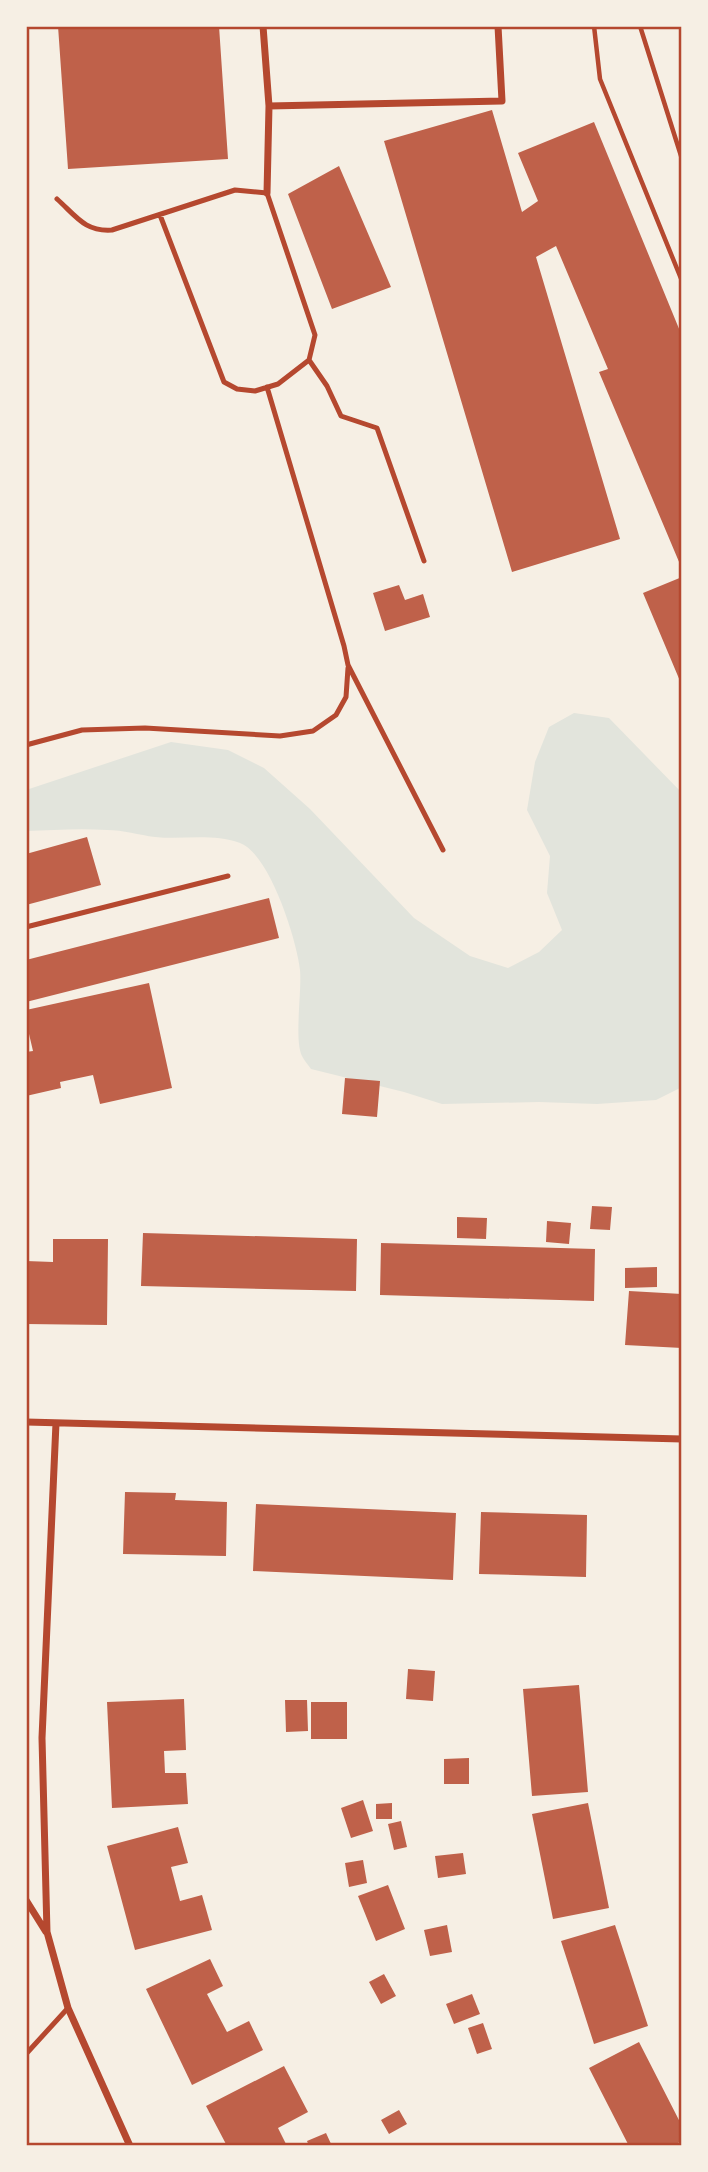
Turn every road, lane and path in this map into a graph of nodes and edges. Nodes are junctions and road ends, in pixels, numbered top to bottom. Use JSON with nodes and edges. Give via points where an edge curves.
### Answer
{"nodes":[{"id":1,"x":263,"y":26,"type":"edge"},
{"id":2,"x":498,"y":26,"type":"edge"},
{"id":3,"x":594,"y":26,"type":"edge"},
{"id":4,"x":640,"y":26,"type":"edge"},
{"id":5,"x":269,"y":106,"type":"junction"},
{"id":6,"x":680,"y":150,"type":"edge"},
{"id":7,"x":682,"y":159,"type":"edge"},
{"id":8,"x":267,"y":193,"type":"junction"},
{"id":9,"x":57,"y":199,"type":"dead end"},
{"id":10,"x":160,"y":215,"type":"junction"},
{"id":11,"x":682,"y":281,"type":"edge"},
{"id":12,"x":309,"y":360,"type":"junction"},
{"id":13,"x":267,"y":387,"type":"junction"},
{"id":14,"x":424,"y":561,"type":"dead end"},
{"id":15,"x":348,"y":665,"type":"junction"},
{"id":16,"x":26,"y":745,"type":"edge"},
{"id":17,"x":443,"y":849,"type":"dead end"},
{"id":18,"x":228,"y":876,"type":"dead end"},
{"id":19,"x":26,"y":927,"type":"edge"},
{"id":20,"x":26,"y":1422,"type":"edge"},
{"id":21,"x":56,"y":1423,"type":"junction"},
{"id":22,"x":682,"y":1438,"type":"edge"},
{"id":23,"x":26,"y":1900,"type":"edge"},
{"id":24,"x":47,"y":1932,"type":"junction"},
{"id":25,"x":68,"y":2008,"type":"junction"},
{"id":26,"x":26,"y":2054,"type":"edge"},
{"id":27,"x":130,"y":2146,"type":"edge"}],
"edges":[{"from":1,"to":5,"type":"street"},
{"from":2,"to":5,"type":"street","via":[[502,101]]},
{"from":3,"to":11,"type":"path","via":[[600,79]]},
{"from":4,"to":6,"type":"path"},
{"from":5,"to":8,"type":"street"},
{"from":6,"to":7,"type":"path"},
{"from":8,"to":10,"type":"lane","via":[[235,190]]},
{"from":8,"to":12,"type":"lane","via":[[315,335]]},
{"from":9,"to":10,"type":"lane","via":[[98,231]]},
{"from":10,"to":13,"type":"lane","via":[[224,382],[237,389]]},
{"from":12,"to":13,"type":"lane"},
{"from":12,"to":14,"type":"lane","via":[[341,416],[377,428]]},
{"from":13,"to":15,"type":"lane"},
{"from":15,"to":16,"type":"lane","via":[[346,697],[335,715],[313,731],[280,736],[145,728],[82,730]]},
{"from":15,"to":17,"type":"lane"},
{"from":18,"to":19,"type":"lane"},
{"from":20,"to":21,"type":"street"},
{"from":21,"to":22,"type":"street"},
{"from":21,"to":24,"type":"street","via":[[43,1738]]},
{"from":23,"to":24,"type":"street"},
{"from":24,"to":25,"type":"street"},
{"from":25,"to":26,"type":"lane"},
{"from":25,"to":27,"type":"street"}]}
